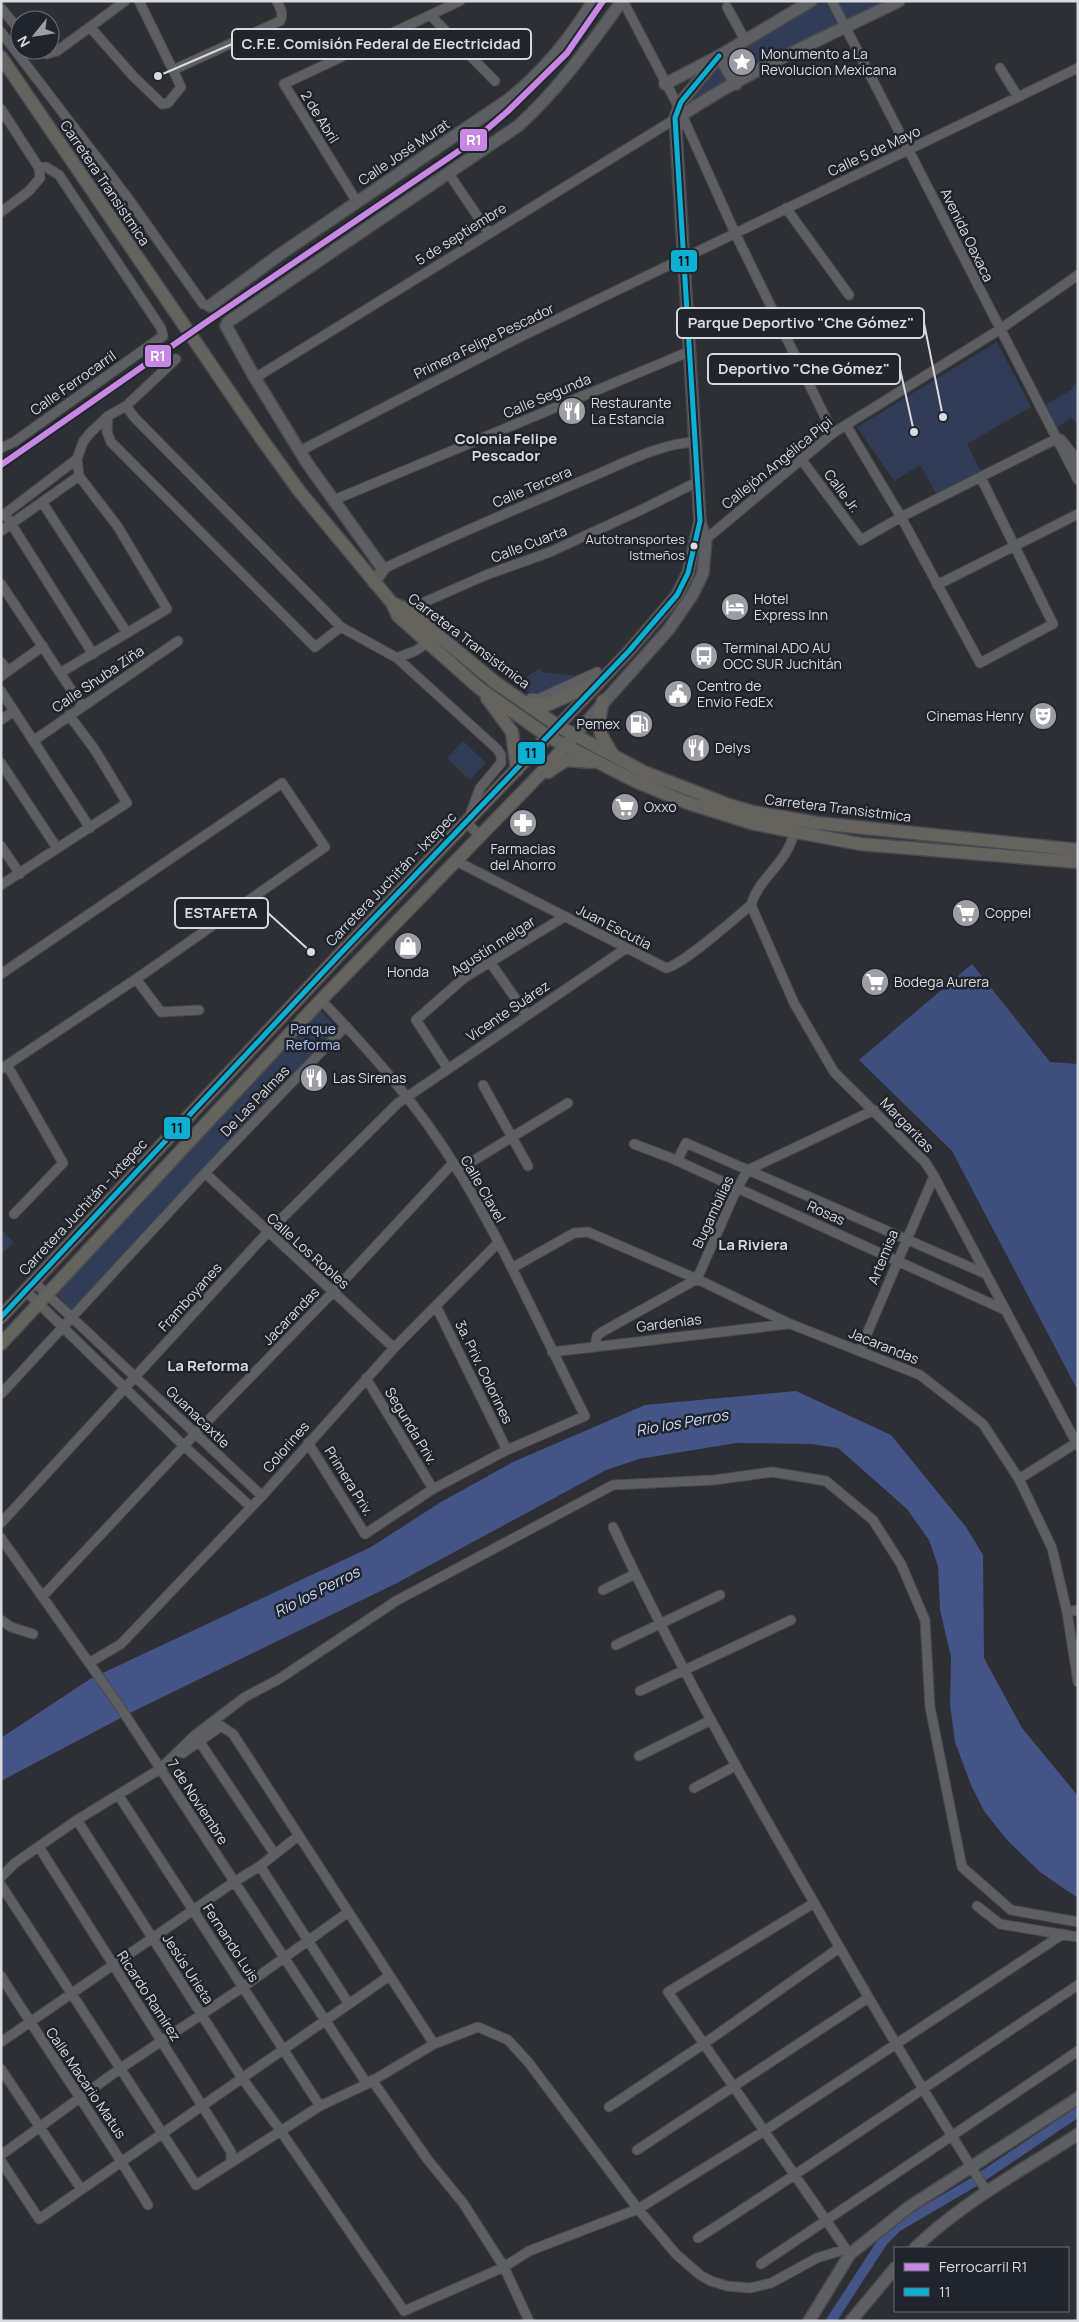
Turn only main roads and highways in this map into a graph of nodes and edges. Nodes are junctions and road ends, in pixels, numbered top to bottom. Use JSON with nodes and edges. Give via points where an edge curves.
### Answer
{"nodes":[{"id":1,"x":1,"y":57,"type":"edge"},
{"id":2,"x":402,"y":612,"type":"junction"},
{"id":3,"x":598,"y":677,"type":"road end"},
{"id":4,"x":480,"y":688,"type":"junction"},
{"id":5,"x":604,"y":701,"type":"road end"},
{"id":6,"x":524,"y":702,"type":"junction"},
{"id":7,"x":558,"y":726,"type":"junction"},
{"id":8,"x":574,"y":736,"type":"junction"},
{"id":9,"x":549,"y":737,"type":"junction"},
{"id":10,"x":565,"y":746,"type":"junction"},
{"id":11,"x":613,"y":756,"type":"junction"},
{"id":12,"x":598,"y":762,"type":"junction"},
{"id":13,"x":517,"y":770,"type":"junction"},
{"id":14,"x":533,"y":781,"type":"junction"},
{"id":15,"x":1078,"y":850,"type":"edge"},
{"id":16,"x":1078,"y":862,"type":"edge"},
{"id":17,"x":1,"y":1317,"type":"edge"},
{"id":18,"x":1,"y":1344,"type":"edge"}],
"edges":[{"from":1,"to":2,"type":"main road","name":"Carretera Transistmica","via":[[300,492],[350,555]]},
{"from":2,"to":4,"type":"main road","name":"Carretera Transistmica","via":[[428,644]]},
{"from":2,"to":6,"type":"main road","name":"Carretera Transistmica","via":[[439,634]]},
{"from":3,"to":6,"type":"main road","via":[[547,705]]},
{"from":4,"to":9,"type":"main road","name":"Carretera Transistmica"},
{"from":4,"to":13,"type":"main road","via":[[512,732]]},
{"from":5,"to":11,"type":"main road","via":[[598,722],[599,733]]},
{"from":6,"to":7,"type":"main road","name":"Carretera Transistmica"},
{"from":7,"to":8,"type":"main road","name":"Carretera Transistmica"},
{"from":7,"to":9,"type":"main road","name":"Carretera Juchitán - Ixtepec"},
{"from":8,"to":10,"type":"main road"},
{"from":8,"to":11,"type":"main road","name":"Carretera Transistmica"},
{"from":9,"to":10,"type":"main road","name":"Carretera Transistmica"},
{"from":9,"to":13,"type":"main road","name":"Carretera Juchitán - Ixtepec"},
{"from":10,"to":12,"type":"main road","name":"Carretera Transistmica"},
{"from":10,"to":14,"type":"main road"},
{"from":11,"to":15,"type":"main road","name":"Carretera Transistmica","via":[[644,772],[753,812],[817,823]]},
{"from":12,"to":14,"type":"main road","via":[[566,760]]},
{"from":12,"to":16,"type":"main road","name":"Carretera Transistmica","via":[[688,803],[755,824],[860,844]]},
{"from":13,"to":17,"type":"main road","name":"Carretera Juchitán - Ixtepec","via":[[346,947]]},
{"from":14,"to":18,"type":"main road","via":[[322,1000]]}]}
